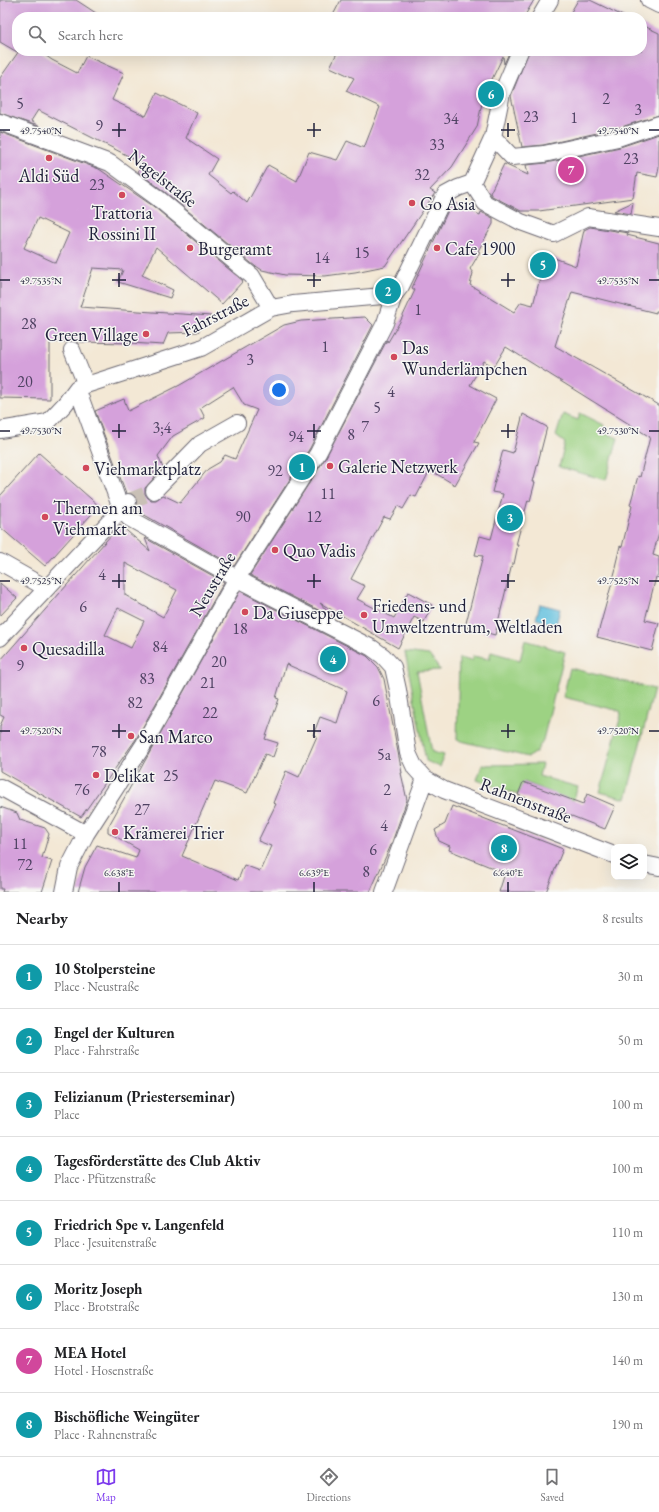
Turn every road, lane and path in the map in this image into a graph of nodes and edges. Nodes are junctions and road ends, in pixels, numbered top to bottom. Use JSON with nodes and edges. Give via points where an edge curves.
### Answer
{"nodes":[{"id":1,"x":550,"y":0,"type":"edge"},
{"id":2,"x":649,"y":0,"type":"edge"},
{"id":3,"x":659,"y":5,"type":"edge"},
{"id":4,"x":543,"y":12,"type":"edge"},
{"id":5,"x":518,"y":56,"type":"edge"},
{"id":6,"x":0,"y":122,"type":"edge"},
{"id":7,"x":659,"y":124,"type":"edge"},
{"id":8,"x":493,"y":136,"type":"junction"},
{"id":9,"x":472,"y":183,"type":"junction"},
{"id":10,"x":659,"y":228,"type":"edge"},
{"id":11,"x":394,"y":295,"type":"junction"},
{"id":12,"x":271,"y":308,"type":"junction"},
{"id":13,"x":72,"y":350,"type":"dead end"},
{"id":14,"x":81,"y":387,"type":"junction"},
{"id":15,"x":237,"y":423,"type":"dead end"},
{"id":16,"x":0,"y":430,"type":"edge"},
{"id":17,"x":154,"y":491,"type":"tunnel mouth"},
{"id":18,"x":125,"y":505,"type":"junction"},
{"id":19,"x":0,"y":562,"type":"edge"},
{"id":20,"x":237,"y":578,"type":"junction"},
{"id":21,"x":46,"y":588,"type":"junction"},
{"id":22,"x":0,"y":638,"type":"edge"},
{"id":23,"x":425,"y":779,"type":"junction"},
{"id":24,"x":0,"y":787,"type":"edge"},
{"id":25,"x":86,"y":834,"type":"junction"},
{"id":26,"x":611,"y":854,"type":"edge"},
{"id":27,"x":647,"y":865,"type":"edge"},
{"id":28,"x":659,"y":867,"type":"edge"},
{"id":29,"x":64,"y":892,"type":"edge"},
{"id":30,"x":384,"y":892,"type":"edge"}],
"edges":[{"from":1,"to":4,"type":"street"},
{"from":2,"to":3,"type":"street"},
{"from":5,"to":8,"type":"street","via":[[502,93]]},
{"from":6,"to":12,"type":"street","name":"Nagelstraße","via":[[110,163],[159,199],[252,276]]},
{"from":7,"to":8,"type":"street","via":[[603,141],[544,154],[512,157]]},
{"from":8,"to":9,"type":"street"},
{"from":9,"to":10,"type":"street","via":[[485,203],[520,222],[554,234],[588,217]]},
{"from":9,"to":11,"type":"street","name":"Neustraße","via":[[445,195]]},
{"from":11,"to":12,"type":"street","name":"Fahrstraße"},
{"from":11,"to":20,"type":"street","name":"Neustraße","via":[[385,323],[318,453]]},
{"from":12,"to":14,"type":"street","name":"Fahrstraße","via":[[201,348]]},
{"from":13,"to":14,"type":"street"},
{"from":14,"to":16,"type":"street","via":[[48,422]]},
{"from":14,"to":18,"type":"street"},
{"from":15,"to":17,"type":"street","via":[[200,444]]},
{"from":18,"to":20,"type":"street","via":[[129,518]]},
{"from":18,"to":21,"type":"street"},
{"from":19,"to":21,"type":"street"},
{"from":20,"to":23,"type":"street","via":[[383,656],[393,667],[408,753],[414,768]]},
{"from":20,"to":25,"type":"street","name":"Neustraße","via":[[144,744]]},
{"from":21,"to":22,"type":"street"},
{"from":23,"to":26,"type":"street","name":"Rahnenstraße","via":[[444,790]]},
{"from":23,"to":30,"type":"street"},
{"from":24,"to":25,"type":"street"},
{"from":25,"to":29,"type":"street","name":"Neustraße","via":[[69,867]]},
{"from":27,"to":28,"type":"street"}]}
